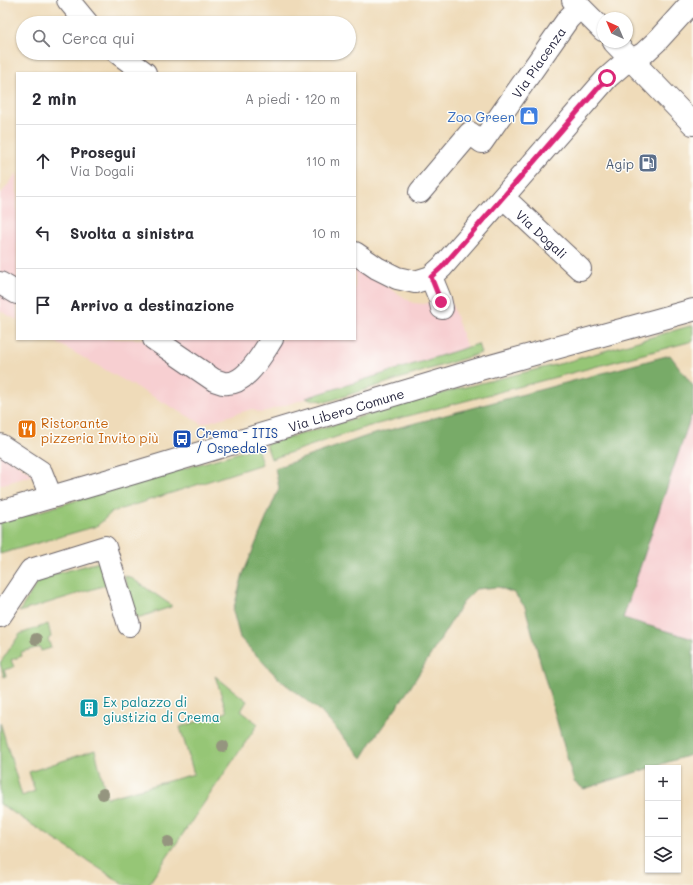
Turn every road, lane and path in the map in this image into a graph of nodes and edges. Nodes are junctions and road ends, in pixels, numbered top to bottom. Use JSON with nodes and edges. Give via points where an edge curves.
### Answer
{"nodes":[{"id":1,"x":68,"y":0,"type":"edge"},
{"id":2,"x":693,"y":1,"type":"edge"},
{"id":3,"x":577,"y":4,"type":"edge"},
{"id":4,"x":81,"y":16,"type":"edge"},
{"id":5,"x":597,"y":24,"type":"edge"},
{"id":6,"x":620,"y":48,"type":"edge"},
{"id":7,"x":128,"y":60,"type":"edge"},
{"id":8,"x":632,"y":60,"type":"junction"},
{"id":9,"x":145,"y":72,"type":"edge"},
{"id":10,"x":693,"y":124,"type":"edge"},
{"id":11,"x":420,"y":192,"type":"dead end"},
{"id":12,"x":504,"y":198,"type":"junction"},
{"id":13,"x":356,"y":254,"type":"edge"},
{"id":14,"x":580,"y":269,"type":"dead end"},
{"id":15,"x":431,"y":277,"type":"junction"},
{"id":16,"x":0,"y":283,"type":"edge"},
{"id":17,"x":16,"y":292,"type":"edge"},
{"id":18,"x":442,"y":308,"type":"dead end"},
{"id":19,"x":693,"y":310,"type":"edge"},
{"id":20,"x":155,"y":340,"type":"edge"},
{"id":21,"x":263,"y":343,"type":"edge"},
{"id":22,"x":0,"y":446,"type":"edge"},
{"id":23,"x":50,"y":497,"type":"junction"},
{"id":24,"x":0,"y":512,"type":"edge"},
{"id":25,"x":0,"y":616,"type":"edge"},
{"id":26,"x":129,"y":625,"type":"dead end"}],
"edges":[{"from":1,"to":4,"type":"street"},
{"from":2,"to":8,"type":"street","via":[[657,41]]},
{"from":3,"to":5,"type":"street","name":"Via Piacenza"},
{"from":3,"to":11,"type":"street","name":"Via Piacenza","via":[[482,142],[470,133]]},
{"from":6,"to":8,"type":"street"},
{"from":7,"to":9,"type":"street"},
{"from":8,"to":10,"type":"street"},
{"from":8,"to":12,"type":"street","via":[[607,78]]},
{"from":12,"to":14,"type":"street","name":"Via Dogali"},
{"from":12,"to":15,"type":"street"},
{"from":13,"to":15,"type":"street","via":[[397,278],[415,282]]},
{"from":15,"to":18,"type":"street"},
{"from":16,"to":17,"type":"street"},
{"from":19,"to":23,"type":"street","name":"Via Libero Comune","via":[[472,372]]},
{"from":20,"to":21,"type":"street","via":[[214,380],[224,383],[237,381],[249,372]]},
{"from":22,"to":23,"type":"street","via":[[41,472]]},
{"from":23,"to":24,"type":"street","name":"Via Libero Comune"},
{"from":25,"to":26,"type":"street","via":[[31,570],[105,547]]}]}
